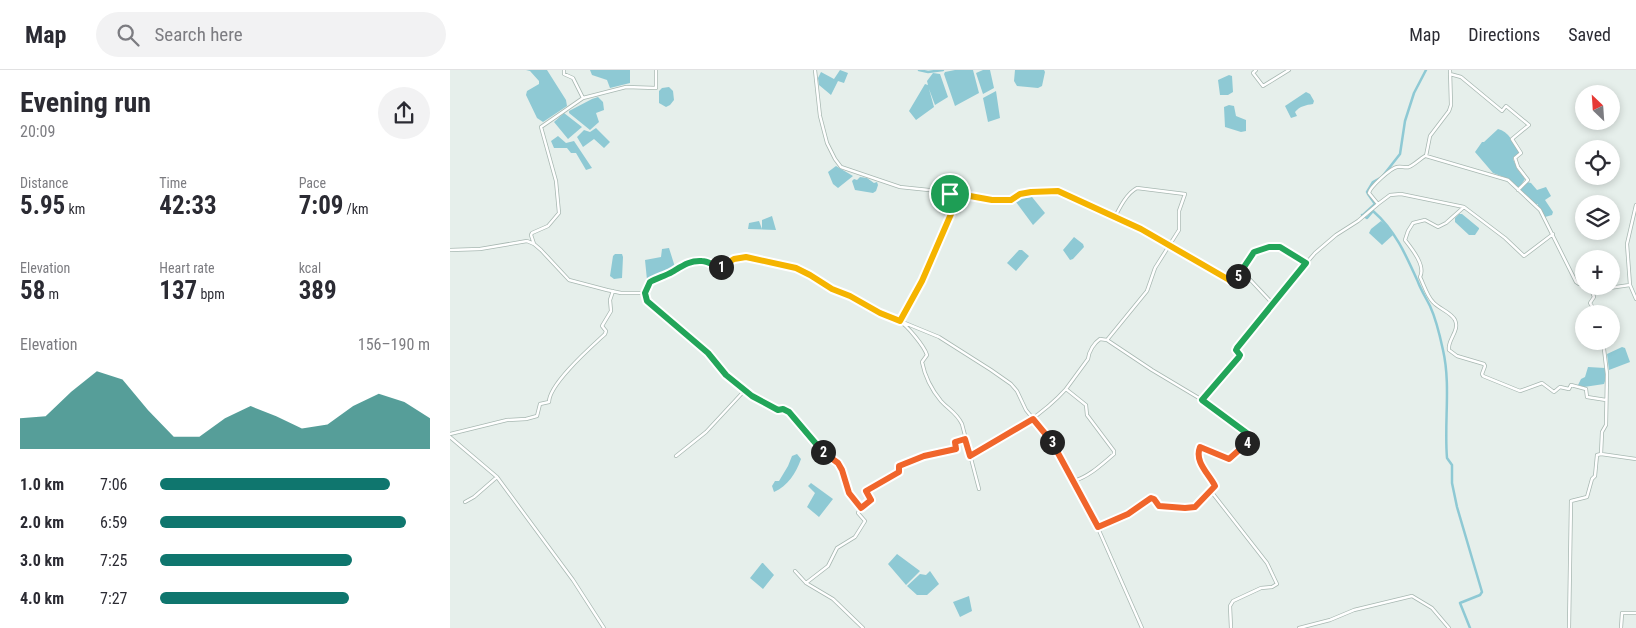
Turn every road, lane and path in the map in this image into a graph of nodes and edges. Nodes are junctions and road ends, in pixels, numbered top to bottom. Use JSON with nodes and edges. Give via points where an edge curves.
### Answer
{"nodes":[{"id":1,"x":564,"y":70,"type":"edge"},
{"id":2,"x":656,"y":70,"type":"edge"},
{"id":3,"x":815,"y":70,"type":"edge"},
{"id":4,"x":1256,"y":70,"type":"edge"},
{"id":5,"x":1290,"y":70,"type":"edge"},
{"id":6,"x":1450,"y":72,"type":"edge"},
{"id":7,"x":583,"y":98,"type":"junction"},
{"id":8,"x":1426,"y":156,"type":"junction"},
{"id":9,"x":1518,"y":190,"type":"junction"},
{"id":10,"x":948,"y":192,"type":"junction"},
{"id":11,"x":1378,"y":204,"type":"junction"},
{"id":12,"x":1636,"y":205,"type":"edge"},
{"id":13,"x":1464,"y":207,"type":"junction"},
{"id":14,"x":1115,"y":217,"type":"junction"},
{"id":15,"x":1552,"y":234,"type":"junction"},
{"id":16,"x":534,"y":244,"type":"junction"},
{"id":17,"x":1170,"y":246,"type":"junction"},
{"id":18,"x":450,"y":250,"type":"edge"},
{"id":19,"x":1306,"y":263,"type":"junction"},
{"id":20,"x":1241,"y":272,"type":"junction"},
{"id":21,"x":1575,"y":280,"type":"edge"},
{"id":22,"x":1630,"y":285,"type":"junction"},
{"id":23,"x":1620,"y":286,"type":"edge"},
{"id":24,"x":613,"y":291,"type":"junction"},
{"id":25,"x":645,"y":293,"type":"junction"},
{"id":26,"x":1636,"y":299,"type":"edge"},
{"id":27,"x":1272,"y":303,"type":"junction"},
{"id":28,"x":900,"y":321,"type":"junction"},
{"id":29,"x":1107,"y":340,"type":"junction"},
{"id":30,"x":1604,"y":350,"type":"edge"},
{"id":31,"x":745,"y":390,"type":"junction"},
{"id":32,"x":1066,"y":390,"type":"junction"},
{"id":33,"x":1202,"y":400,"type":"junction"},
{"id":34,"x":1606,"y":400,"type":"junction"},
{"id":35,"x":1033,"y":419,"type":"junction"},
{"id":36,"x":450,"y":436,"type":"edge"},
{"id":37,"x":965,"y":439,"type":"junction"},
{"id":38,"x":1601,"y":454,"type":"junction"},
{"id":39,"x":676,"y":456,"type":"dead end"},
{"id":40,"x":970,"y":456,"type":"junction"},
{"id":41,"x":1636,"y":460,"type":"edge"},
{"id":42,"x":496,"y":477,"type":"junction"},
{"id":43,"x":1074,"y":480,"type":"junction"},
{"id":44,"x":979,"y":489,"type":"dead end"},
{"id":45,"x":1210,"y":490,"type":"junction"},
{"id":46,"x":465,"y":502,"type":"dead end"},
{"id":47,"x":861,"y":508,"type":"junction"},
{"id":48,"x":1098,"y":527,"type":"junction"},
{"id":49,"x":795,"y":571,"type":"dead end"},
{"id":50,"x":806,"y":582,"type":"junction"},
{"id":51,"x":1636,"y":613,"type":"edge"},
{"id":52,"x":604,"y":628,"type":"edge"},
{"id":53,"x":863,"y":628,"type":"edge"},
{"id":54,"x":1142,"y":628,"type":"edge"},
{"id":55,"x":1230,"y":628,"type":"edge"},
{"id":56,"x":1299,"y":628,"type":"edge"},
{"id":57,"x":1448,"y":628,"type":"edge"},
{"id":58,"x":1569,"y":628,"type":"edge"},
{"id":59,"x":1621,"y":628,"type":"edge"}],
"edges":[{"from":1,"to":7,"type":"street","via":[[564,74],[573,78]]},
{"from":2,"to":7,"type":"street","via":[[656,88],[626,87]]},
{"from":3,"to":10,"type":"street","via":[[820,116],[827,143],[842,167],[900,187]]},
{"from":4,"to":5,"type":"street","via":[[1253,73],[1263,86]]},
{"from":6,"to":8,"type":"street","via":[[1451,105],[1430,136]]},
{"from":6,"to":9,"type":"street","via":[[1461,77],[1502,111],[1506,106],[1513,110],[1529,126],[1512,139],[1521,153],[1515,158],[1518,167],[1528,180]]},
{"from":7,"to":16,"type":"street","via":[[541,126],[556,181],[559,213],[548,226],[531,234]]},
{"from":8,"to":9,"type":"street","via":[[1508,180]]},
{"from":8,"to":11,"type":"street","via":[[1407,168],[1392,169],[1369,189],[1368,193]]},
{"from":9,"to":15,"type":"street","via":[[1540,210]]},
{"from":10,"to":14,"type":"street","via":[[1011,200],[1020,194],[1058,191]]},
{"from":10,"to":28,"type":"street","via":[[952,202],[951,214],[922,281]]},
{"from":11,"to":13,"type":"street","via":[[1390,195],[1401,194]]},
{"from":11,"to":19,"type":"street","via":[[1336,235]]},
{"from":12,"to":22,"type":"street","via":[[1627,244]]},
{"from":13,"to":15,"type":"street","via":[[1524,256]]},
{"from":13,"to":34,"type":"street","via":[[1438,227],[1425,220],[1413,223],[1405,240],[1418,260],[1422,271],[1420,277],[1431,300],[1456,322],[1449,350],[1457,356],[1484,364],[1483,376],[1520,391],[1542,383],[1554,392],[1571,385],[1586,389],[1587,397]]},
{"from":14,"to":17,"type":"street"},
{"from":14,"to":17,"type":"street","via":[[1132,190],[1137,188],[1185,194],[1179,210],[1179,230]]},
{"from":15,"to":21,"type":"street"},
{"from":16,"to":18,"type":"street","via":[[526,242]]},
{"from":16,"to":24,"type":"street","via":[[569,280]]},
{"from":17,"to":20,"type":"street","via":[[1231,281]]},
{"from":17,"to":29,"type":"street","via":[[1155,268],[1146,291]]},
{"from":19,"to":20,"type":"street","via":[[1280,247],[1269,247],[1254,252]]},
{"from":19,"to":27,"type":"street"},
{"from":20,"to":27,"type":"street"},
{"from":22,"to":23,"type":"street"},
{"from":22,"to":26,"type":"street"},
{"from":24,"to":25,"type":"street"},
{"from":24,"to":36,"type":"street","via":[[611,311],[602,326],[606,334],[558,384],[549,402],[540,404],[537,416],[507,420]]},
{"from":25,"to":28,"type":"street","via":[[650,282],[693,261],[720,267],[746,257],[796,268]]},
{"from":25,"to":31,"type":"street","via":[[652,307],[708,353],[726,375]]},
{"from":27,"to":33,"type":"street","via":[[1237,348],[1239,357]]},
{"from":28,"to":35,"type":"street","via":[[939,337],[1011,384]]},
{"from":28,"to":37,"type":"street","via":[[925,349],[927,355],[922,362],[925,377],[942,402],[957,415]]},
{"from":29,"to":32,"type":"street","via":[[1096,342]]},
{"from":29,"to":33,"type":"street"},
{"from":30,"to":34,"type":"street"},
{"from":31,"to":39,"type":"street","via":[[706,432]]},
{"from":31,"to":47,"type":"street","via":[[770,406],[789,412],[821,451],[838,463],[849,493]]},
{"from":32,"to":35,"type":"street"},
{"from":32,"to":43,"type":"street","via":[[1086,405],[1087,416],[1114,451],[1094,471]]},
{"from":33,"to":45,"type":"street","via":[[1252,437],[1229,459],[1200,447],[1200,463],[1215,486]]},
{"from":34,"to":38,"type":"street"},
{"from":35,"to":40,"type":"street"},
{"from":35,"to":43,"type":"street","via":[[1052,442]]},
{"from":36,"to":42,"type":"street"},
{"from":37,"to":40,"type":"street"},
{"from":37,"to":47,"type":"street","via":[[955,442],[956,449],[899,466],[899,472],[866,491],[871,500]]},
{"from":38,"to":41,"type":"street"},
{"from":38,"to":58,"type":"street","via":[[1596,456],[1595,476],[1587,497],[1571,501]]},
{"from":40,"to":44,"type":"street"},
{"from":42,"to":46,"type":"street"},
{"from":42,"to":52,"type":"street","via":[[573,580]]},
{"from":43,"to":48,"type":"street"},
{"from":45,"to":48,"type":"street","via":[[1195,507],[1159,506],[1151,498],[1128,514]]},
{"from":45,"to":55,"type":"street","via":[[1267,564],[1277,584],[1233,600]]},
{"from":47,"to":50,"type":"street","via":[[859,517],[865,521],[855,537],[837,548],[828,566]]},
{"from":48,"to":54,"type":"street"},
{"from":49,"to":50,"type":"street"},
{"from":50,"to":53,"type":"street","via":[[834,599]]},
{"from":51,"to":59,"type":"street","via":[[1622,613]]},
{"from":56,"to":57,"type":"street","via":[[1412,596],[1432,608]]}]}
